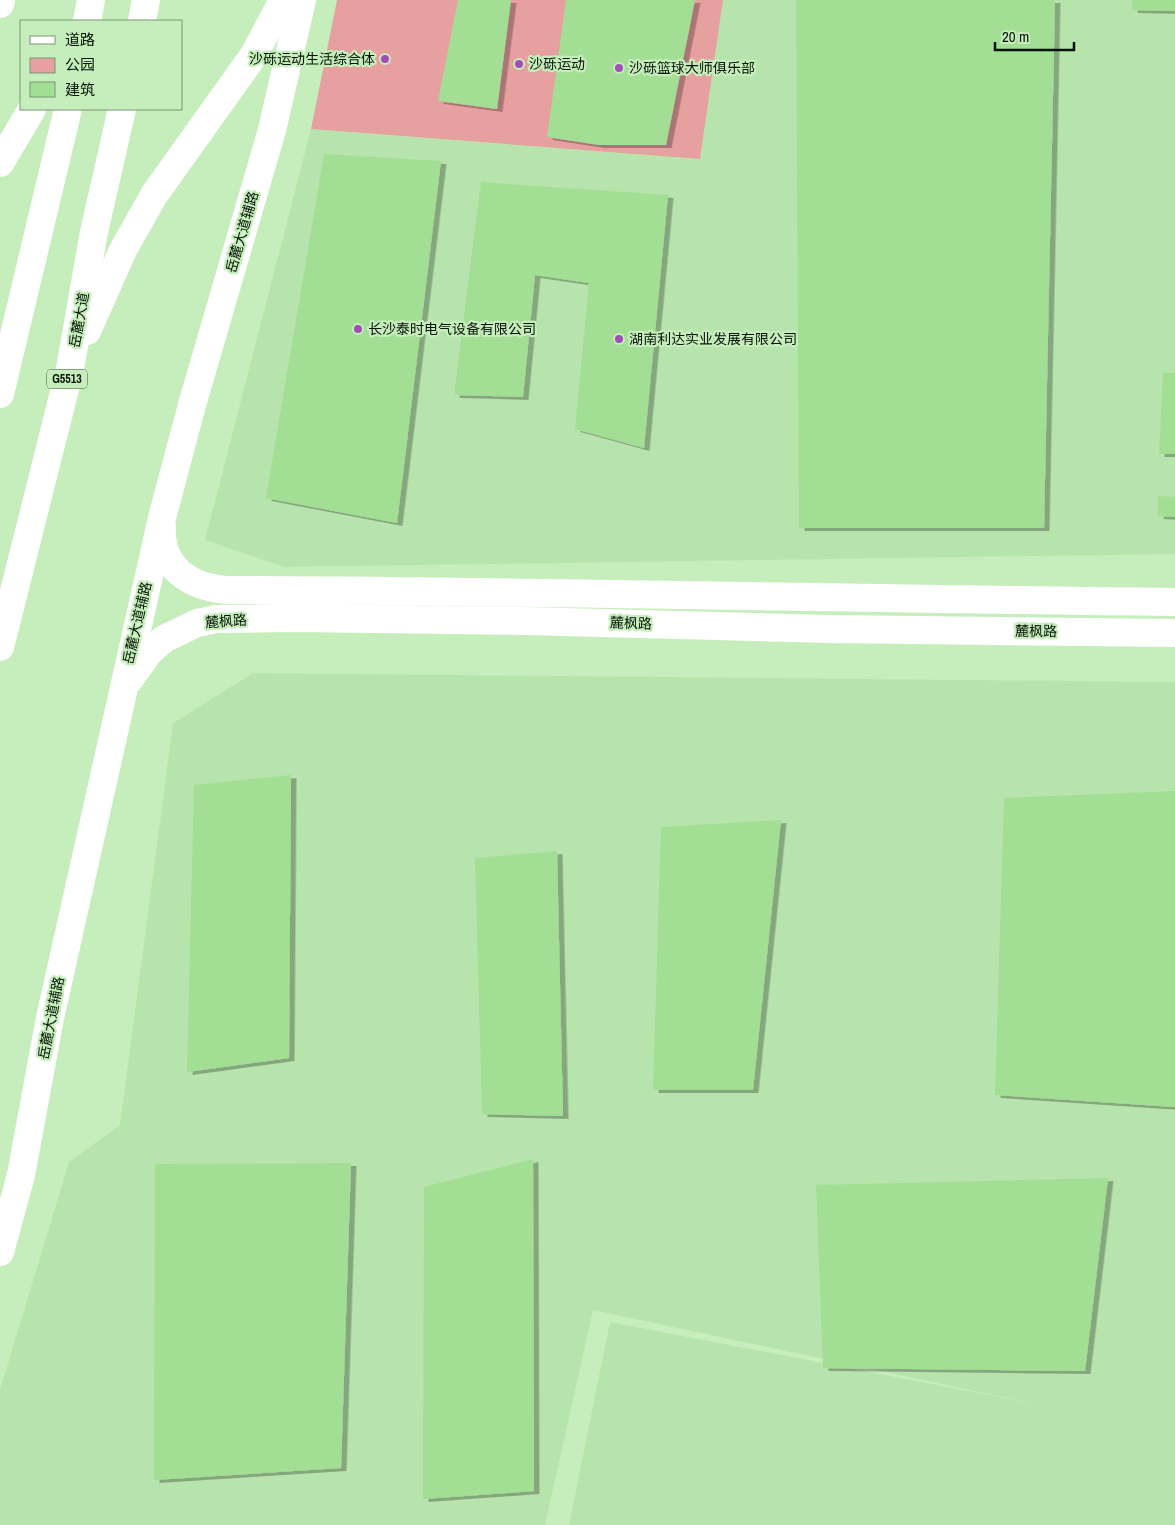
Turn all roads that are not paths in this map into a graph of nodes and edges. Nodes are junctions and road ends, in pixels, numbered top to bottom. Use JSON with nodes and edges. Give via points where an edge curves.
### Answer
{"nodes":[{"id":1,"x":1,"y":0,"type":"edge"},
{"id":2,"x":146,"y":0,"type":"edge"},
{"id":3,"x":284,"y":0,"type":"edge"},
{"id":4,"x":302,"y":0,"type":"edge"},
{"id":5,"x":0,"y":4,"type":"edge"},
{"id":6,"x":142,"y":20,"type":"edge"},
{"id":7,"x":31,"y":110,"type":"edge"},
{"id":8,"x":68,"y":110,"type":"edge"},
{"id":9,"x":122,"y":110,"type":"edge"},
{"id":10,"x":0,"y":163,"type":"edge"},
{"id":11,"x":70,"y":369,"type":"junction"},
{"id":12,"x":0,"y":394,"type":"edge"},
{"id":13,"x":162,"y":518,"type":"junction"},
{"id":14,"x":1175,"y":602,"type":"edge"},
{"id":15,"x":1175,"y":633,"type":"edge"},
{"id":16,"x":0,"y":647,"type":"edge"},
{"id":17,"x":120,"y":697,"type":"junction"},
{"id":18,"x":0,"y":1252,"type":"edge"}],
"edges":[{"from":1,"to":5,"type":"main road"},
{"from":2,"to":6,"type":"main road"},
{"from":3,"to":11,"type":"main road","via":[[254,55],[154,194],[123,250]]},
{"from":4,"to":13,"type":"main road","name":"岳麓大道辅路","via":[[272,130],[194,395]]},
{"from":7,"to":10,"type":"main road"},
{"from":8,"to":12,"type":"main road"},
{"from":9,"to":11,"type":"main road","name":"岳麓大道","number":"G5513","via":[[94,232]]},
{"from":11,"to":16,"type":"main road","name":"岳麓大道","number":"G5513"},
{"from":13,"to":14,"type":"main road","via":[[163,548],[170,562],[192,582],[210,589],[550,591],[846,599]]},
{"from":13,"to":17,"type":"main road","name":"岳麓大道辅路"},
{"from":15,"to":17,"type":"main road","name":"麓枫路","via":[[830,629],[525,620],[216,619],[197,623],[164,640],[139,664]]},
{"from":17,"to":18,"type":"main road","name":"岳麓大道辅路","via":[[50,1018],[21,1175]]}]}
